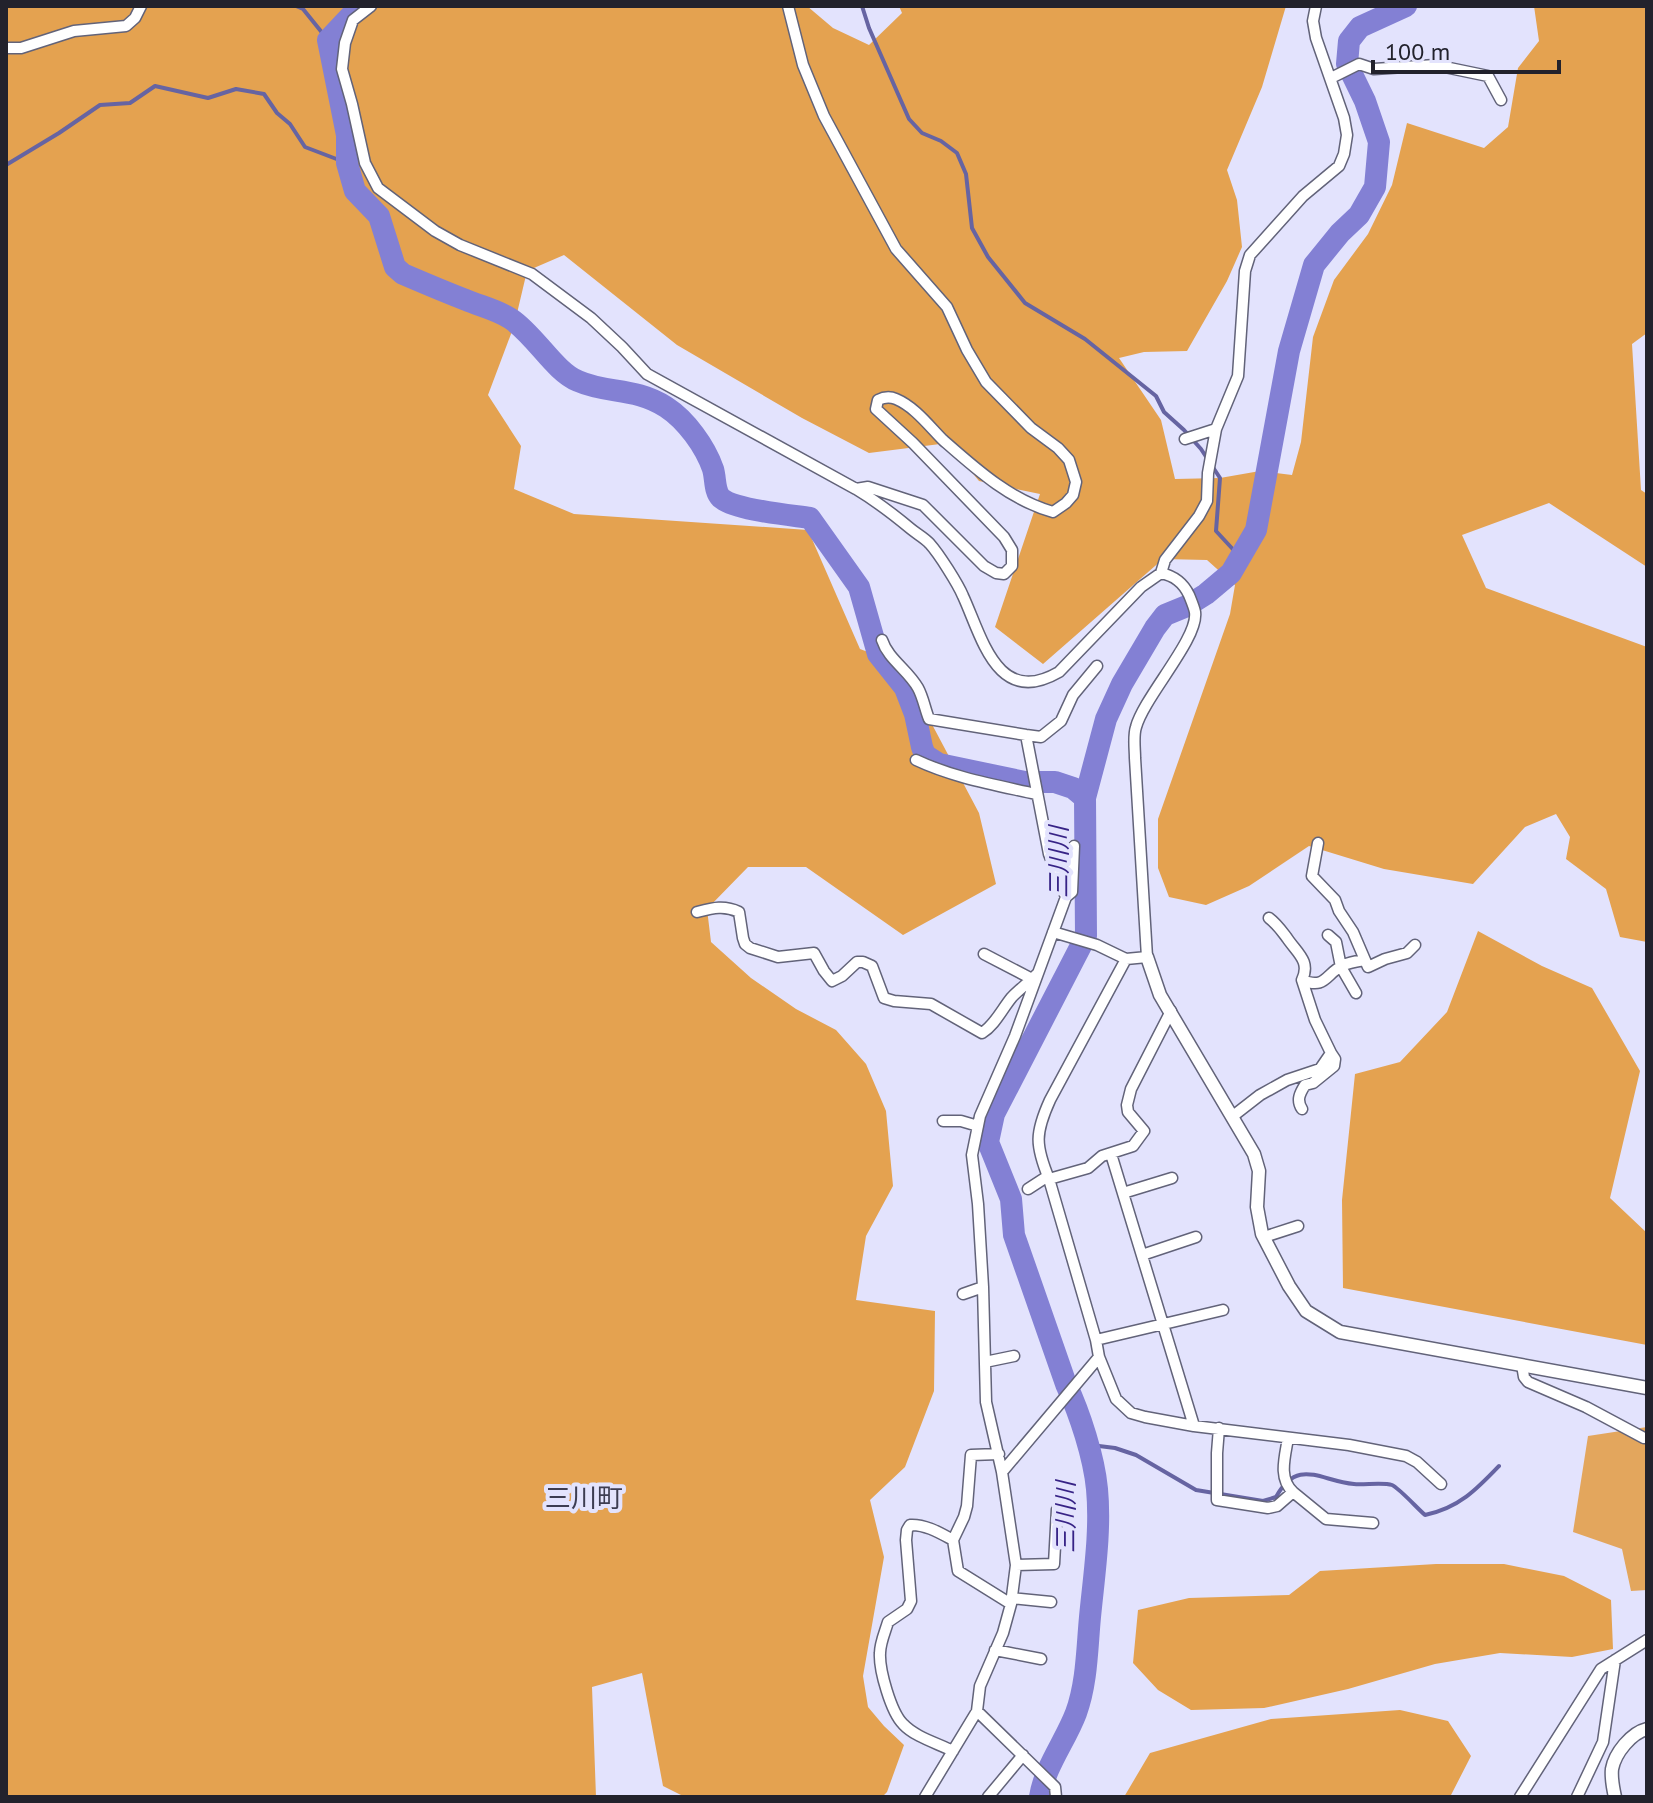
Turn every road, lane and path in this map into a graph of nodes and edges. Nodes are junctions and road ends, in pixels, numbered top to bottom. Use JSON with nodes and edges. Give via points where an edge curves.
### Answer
{"nodes":[{"id":1,"x":141,"y":6,"type":"edge"},
{"id":2,"x":371,"y":6,"type":"edge"},
{"id":3,"x":788,"y":6,"type":"edge"},
{"id":4,"x":1316,"y":6,"type":"edge"},
{"id":5,"x":6,"y":48,"type":"edge"},
{"id":6,"x":1335,"y":77,"type":"junction"},
{"id":7,"x":1501,"y":100,"type":"dead end"},
{"id":8,"x":1216,"y":429,"type":"junction"},
{"id":9,"x":1185,"y":439,"type":"dead end"},
{"id":10,"x":856,"y":489,"type":"junction"},
{"id":11,"x":1161,"y":573,"type":"junction"},
{"id":12,"x":882,"y":640,"type":"dead end"},
{"id":13,"x":1097,"y":666,"type":"dead end"},
{"id":14,"x":1026,"y":735,"type":"junction"},
{"id":15,"x":916,"y":760,"type":"dead end"},
{"id":16,"x":1036,"y":792,"type":"junction"},
{"id":17,"x":1318,"y":843,"type":"dead end"},
{"id":18,"x":1074,"y":846,"type":"dead end"},
{"id":19,"x":1066,"y":897,"type":"junction"},
{"id":20,"x":697,"y":912,"type":"dead end"},
{"id":21,"x":1269,"y":918,"type":"dead end"},
{"id":22,"x":1053,"y":932,"type":"junction"},
{"id":23,"x":1328,"y":935,"type":"dead end"},
{"id":24,"x":1415,"y":945,"type":"dead end"},
{"id":25,"x":984,"y":954,"type":"dead end"},
{"id":26,"x":1147,"y":957,"type":"junction"},
{"id":27,"x":1126,"y":959,"type":"junction"},
{"id":28,"x":1365,"y":960,"type":"junction"},
{"id":29,"x":1341,"y":967,"type":"junction"},
{"id":30,"x":1035,"y":976,"type":"junction"},
{"id":31,"x":1302,"y":980,"type":"junction"},
{"id":32,"x":1356,"y":993,"type":"dead end"},
{"id":33,"x":1171,"y":1011,"type":"junction"},
{"id":34,"x":1331,"y":1053,"type":"junction"},
{"id":35,"x":1302,"y":1109,"type":"dead end"},
{"id":36,"x":1233,"y":1116,"type":"junction"},
{"id":37,"x":943,"y":1121,"type":"dead end"},
{"id":38,"x":978,"y":1126,"type":"junction"},
{"id":39,"x":1111,"y":1154,"type":"junction"},
{"id":40,"x":1049,"y":1177,"type":"junction"},
{"id":41,"x":1172,"y":1178,"type":"dead end"},
{"id":42,"x":1028,"y":1189,"type":"dead end"},
{"id":43,"x":1123,"y":1193,"type":"junction"},
{"id":44,"x":1298,"y":1226,"type":"dead end"},
{"id":45,"x":1196,"y":1237,"type":"dead end"},
{"id":46,"x":1264,"y":1237,"type":"junction"},
{"id":47,"x":1142,"y":1255,"type":"junction"},
{"id":48,"x":983,"y":1287,"type":"junction"},
{"id":49,"x":963,"y":1294,"type":"dead end"},
{"id":50,"x":1223,"y":1310,"type":"dead end"},
{"id":51,"x":1162,"y":1325,"type":"junction"},
{"id":52,"x":1096,"y":1340,"type":"junction"},
{"id":53,"x":1014,"y":1356,"type":"dead end"},
{"id":54,"x":1099,"y":1357,"type":"junction"},
{"id":55,"x":985,"y":1362,"type":"junction"},
{"id":56,"x":1522,"y":1365,"type":"junction"},
{"id":57,"x":1647,"y":1388,"type":"edge"},
{"id":58,"x":1194,"y":1426,"type":"junction"},
{"id":59,"x":1219,"y":1428,"type":"junction"},
{"id":60,"x":1288,"y":1438,"type":"junction"},
{"id":61,"x":1644,"y":1438,"type":"dead end"},
{"id":62,"x":999,"y":1454,"type":"junction"},
{"id":63,"x":1002,"y":1472,"type":"junction"},
{"id":64,"x":1441,"y":1484,"type":"dead end"},
{"id":65,"x":1290,"y":1490,"type":"junction"},
{"id":66,"x":1057,"y":1509,"type":"dead end"},
{"id":67,"x":1373,"y":1523,"type":"dead end"},
{"id":68,"x":953,"y":1540,"type":"junction"},
{"id":69,"x":1016,"y":1565,"type":"junction"},
{"id":70,"x":1012,"y":1601,"type":"junction"},
{"id":71,"x":1051,"y":1602,"type":"dead end"},
{"id":72,"x":1647,"y":1640,"type":"edge"},
{"id":73,"x":995,"y":1650,"type":"junction"},
{"id":74,"x":1041,"y":1659,"type":"dead end"},
{"id":75,"x":1615,"y":1660,"type":"junction"},
{"id":76,"x":977,"y":1711,"type":"junction"},
{"id":77,"x":1647,"y":1729,"type":"edge"},
{"id":78,"x":1603,"y":1742,"type":"junction"},
{"id":79,"x":953,"y":1751,"type":"junction"},
{"id":80,"x":1620,"y":1752,"type":"junction"},
{"id":81,"x":1023,"y":1755,"type":"junction"},
{"id":82,"x":1056,"y":1792,"type":"edge"},
{"id":83,"x":925,"y":1797,"type":"edge"},
{"id":84,"x":988,"y":1797,"type":"edge"},
{"id":85,"x":1520,"y":1797,"type":"edge"},
{"id":86,"x":1577,"y":1797,"type":"edge"},
{"id":87,"x":1615,"y":1797,"type":"edge"}],
"edges":[{"from":1,"to":5,"type":"street","via":[[126,26],[74,31]]},
{"from":2,"to":10,"type":"street","via":[[353,20],[342,69],[365,163],[378,188],[460,245],[532,274],[591,318],[647,374]]},
{"from":3,"to":10,"type":"street","via":[[803,65],[824,116],[896,249],[947,307],[986,382],[1069,460],[1076,482],[1073,495],[1053,512],[1024,502],[984,475],[913,411],[885,397],[876,409],[881,416],[1004,537],[1012,550],[1012,566],[1004,574],[984,566],[923,505],[868,487]]},
{"from":4,"to":6,"type":"street","via":[[1316,38]]},
{"from":6,"to":7,"type":"street","via":[[1359,64],[1374,69],[1435,65],[1488,76]]},
{"from":6,"to":8,"type":"street","via":[[1347,135],[1344,154],[1339,166],[1303,196],[1250,255],[1238,376]]},
{"from":8,"to":9,"type":"street"},
{"from":8,"to":11,"type":"street","via":[[1207,501]]},
{"from":10,"to":11,"type":"street","via":[[930,544],[962,594],[981,643],[996,666],[1012,678],[1032,683],[1059,672]]},
{"from":11,"to":26,"type":"street","via":[[1180,582],[1196,614],[1188,639],[1135,728]]},
{"from":12,"to":14,"type":"street","via":[[918,687],[929,719]]},
{"from":13,"to":14,"type":"street","via":[[1073,695],[1061,721],[1041,737]]},
{"from":14,"to":16,"type":"street"},
{"from":15,"to":16,"type":"street","via":[[963,777]]},
{"from":16,"to":19,"type":"street","via":[[1049,854]]},
{"from":17,"to":28,"type":"street","via":[[1312,876],[1335,900]]},
{"from":18,"to":19,"type":"street","via":[[1072,892]]},
{"from":19,"to":22,"type":"street"},
{"from":20,"to":30,"type":"street","via":[[728,907],[739,912],[750,948],[778,957],[814,953],[832,981],[863,962],[872,966],[884,998],[931,1004],[982,1033]]},
{"from":21,"to":31,"type":"street","via":[[1301,955],[1306,970]]},
{"from":22,"to":27,"type":"street"},
{"from":22,"to":30,"type":"street"},
{"from":23,"to":29,"type":"street","via":[[1336,942]]},
{"from":24,"to":28,"type":"street","via":[[1401,956],[1368,967]]},
{"from":25,"to":30,"type":"street"},
{"from":26,"to":27,"type":"street"},
{"from":26,"to":33,"type":"street"},
{"from":27,"to":40,"type":"street","via":[[1040,1123],[1037,1136]]},
{"from":28,"to":29,"type":"street"},
{"from":29,"to":31,"type":"street","via":[[1320,983]]},
{"from":29,"to":32,"type":"street"},
{"from":30,"to":38,"type":"street"},
{"from":31,"to":34,"type":"street"},
{"from":33,"to":36,"type":"street"},
{"from":33,"to":39,"type":"street","via":[[1127,1105],[1144,1131],[1133,1146]]},
{"from":34,"to":35,"type":"street","via":[[1334,1066],[1300,1092]]},
{"from":34,"to":36,"type":"street","via":[[1320,1069],[1287,1080]]},
{"from":36,"to":46,"type":"street","via":[[1259,1171],[1257,1207]]},
{"from":37,"to":38,"type":"street"},
{"from":38,"to":48,"type":"street","via":[[972,1155]]},
{"from":39,"to":40,"type":"street","via":[[1088,1168]]},
{"from":39,"to":43,"type":"street"},
{"from":40,"to":42,"type":"street"},
{"from":40,"to":52,"type":"street"},
{"from":41,"to":43,"type":"street"},
{"from":43,"to":47,"type":"street"},
{"from":44,"to":46,"type":"street"},
{"from":45,"to":47,"type":"street"},
{"from":46,"to":56,"type":"street","via":[[1306,1311],[1340,1332]]},
{"from":47,"to":51,"type":"street"},
{"from":48,"to":49,"type":"street"},
{"from":48,"to":55,"type":"street"},
{"from":50,"to":51,"type":"street"},
{"from":51,"to":52,"type":"street"},
{"from":51,"to":58,"type":"street"},
{"from":52,"to":54,"type":"street"},
{"from":53,"to":55,"type":"street"},
{"from":54,"to":58,"type":"street","via":[[1116,1399],[1131,1413]]},
{"from":54,"to":63,"type":"street"},
{"from":55,"to":62,"type":"street","via":[[986,1402]]},
{"from":56,"to":57,"type":"street"},
{"from":56,"to":61,"type":"street","via":[[1528,1382]]},
{"from":58,"to":59,"type":"street"},
{"from":59,"to":60,"type":"street"},
{"from":59,"to":65,"type":"street","via":[[1217,1500],[1268,1508],[1277,1506]]},
{"from":60,"to":64,"type":"street","via":[[1406,1456]]},
{"from":60,"to":65,"type":"street","via":[[1283,1475]]},
{"from":62,"to":63,"type":"street"},
{"from":62,"to":68,"type":"street","via":[[971,1455],[967,1506]]},
{"from":63,"to":69,"type":"street"},
{"from":65,"to":67,"type":"street","via":[[1326,1519]]},
{"from":66,"to":69,"type":"street","via":[[1054,1564]]},
{"from":68,"to":70,"type":"street","via":[[958,1571]]},
{"from":68,"to":79,"type":"street","via":[[910,1525],[906,1540],[911,1601],[888,1622],[880,1654],[895,1714],[923,1737]]},
{"from":69,"to":70,"type":"street"},
{"from":70,"to":71,"type":"street"},
{"from":70,"to":73,"type":"street"},
{"from":72,"to":75,"type":"street"},
{"from":73,"to":74,"type":"street"},
{"from":73,"to":76,"type":"street","via":[[980,1686]]},
{"from":75,"to":78,"type":"street"},
{"from":75,"to":85,"type":"street","via":[[1601,1669]]},
{"from":76,"to":79,"type":"street"},
{"from":76,"to":81,"type":"street"},
{"from":77,"to":80,"type":"street"},
{"from":78,"to":80,"type":"street"},
{"from":78,"to":86,"type":"street"},
{"from":79,"to":83,"type":"street"},
{"from":80,"to":87,"type":"street","via":[[1612,1769]]},
{"from":81,"to":82,"type":"street"},
{"from":81,"to":84,"type":"street"}]}
